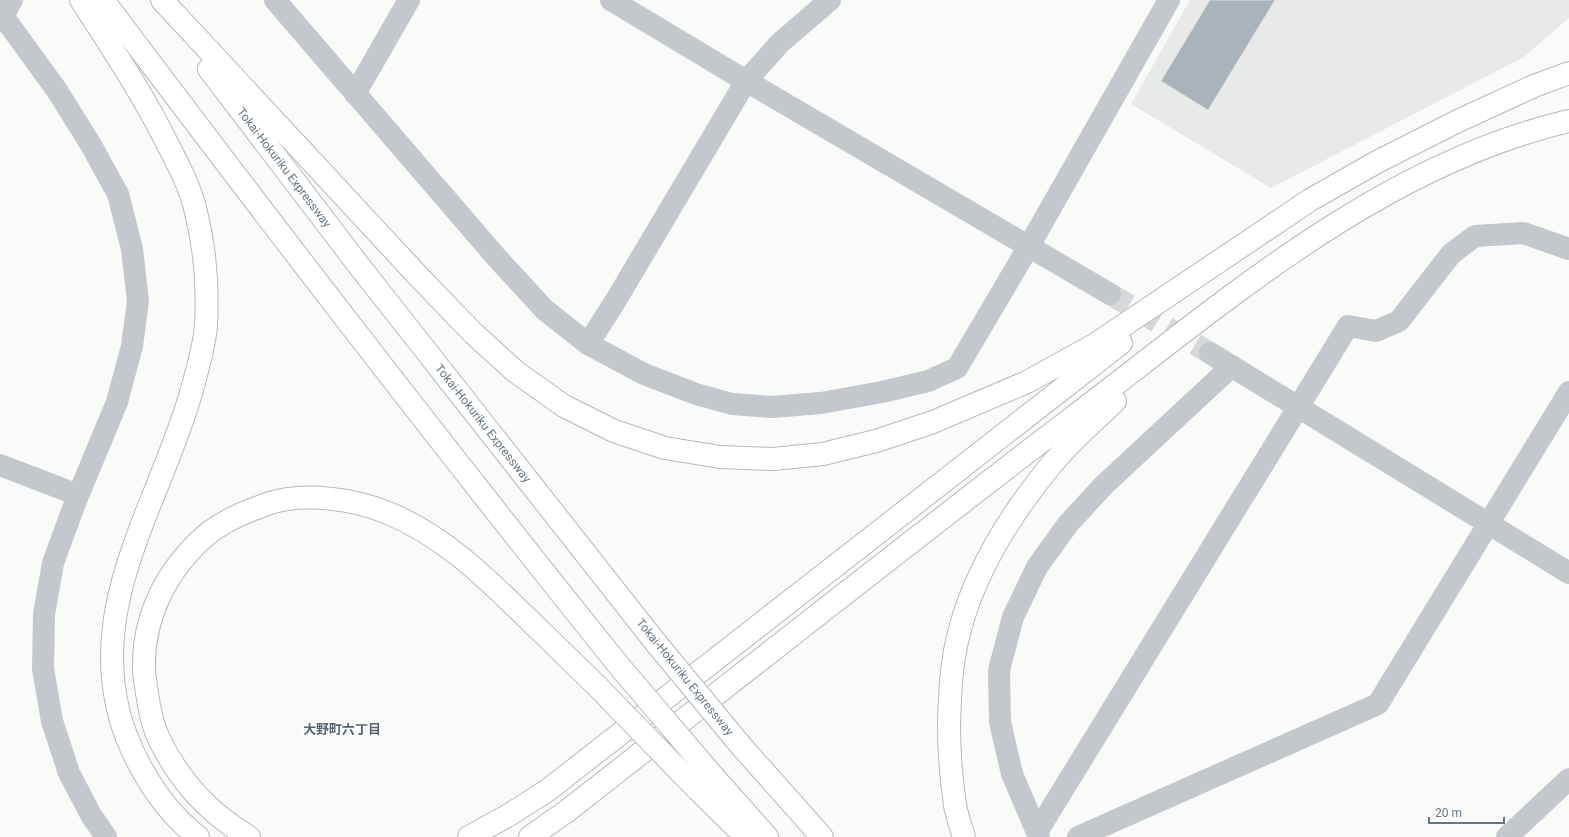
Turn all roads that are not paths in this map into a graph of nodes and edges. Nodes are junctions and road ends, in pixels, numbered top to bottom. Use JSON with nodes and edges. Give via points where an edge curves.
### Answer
{"nodes":[{"id":1,"x":81,"y":0,"type":"edge"},
{"id":2,"x":103,"y":0,"type":"edge"},
{"id":3,"x":157,"y":0,"type":"edge"},
{"id":4,"x":162,"y":0,"type":"edge"},
{"id":5,"x":275,"y":0,"type":"edge"},
{"id":6,"x":409,"y":0,"type":"edge"},
{"id":7,"x":611,"y":0,"type":"edge"},
{"id":8,"x":830,"y":0,"type":"edge"},
{"id":9,"x":1169,"y":0,"type":"edge"},
{"id":10,"x":3,"y":13,"type":"edge"},
{"id":11,"x":1569,"y":73,"type":"edge"},
{"id":12,"x":746,"y":81,"type":"junction"},
{"id":13,"x":355,"y":94,"type":"junction"},
{"id":14,"x":1569,"y":121,"type":"edge"},
{"id":15,"x":1248,"y":242,"type":"junction"},
{"id":16,"x":1029,"y":246,"type":"junction"},
{"id":17,"x":1569,"y":249,"type":"edge"},
{"id":18,"x":1267,"y":270,"type":"junction"},
{"id":19,"x":1110,"y":294,"type":"tunnel mouth"},
{"id":20,"x":588,"y":344,"type":"junction"},
{"id":21,"x":1210,"y":353,"type":"tunnel mouth"},
{"id":22,"x":1232,"y":366,"type":"junction"},
{"id":23,"x":1569,"y":392,"type":"edge"},
{"id":24,"x":1299,"y":407,"type":"junction"},
{"id":25,"x":5,"y":472,"type":"edge"},
{"id":26,"x":78,"y":495,"type":"junction"},
{"id":27,"x":1488,"y":523,"type":"junction"},
{"id":28,"x":1569,"y":573,"type":"edge"},
{"id":29,"x":1569,"y":779,"type":"edge"},
{"id":30,"x":704,"y":782,"type":"junction"},
{"id":31,"x":1038,"y":835,"type":"edge"},
{"id":32,"x":1513,"y":835,"type":"edge"},
{"id":33,"x":106,"y":837,"type":"edge"},
{"id":34,"x":198,"y":837,"type":"edge"},
{"id":35,"x":249,"y":837,"type":"edge"},
{"id":36,"x":469,"y":837,"type":"edge"},
{"id":37,"x":530,"y":837,"type":"edge"},
{"id":38,"x":746,"y":837,"type":"edge"},
{"id":39,"x":768,"y":837,"type":"edge"},
{"id":40,"x":822,"y":837,"type":"edge"},
{"id":41,"x":964,"y":837,"type":"edge"},
{"id":42,"x":1078,"y":837,"type":"edge"}],
"edges":[{"from":1,"to":34,"type":"highway","via":[[149,106],[180,167],[196,211],[203,251],[206,327],[199,365],[186,411],[128,561],[116,605],[112,643],[113,687],[122,726],[137,763],[158,796]]},
{"from":2,"to":30,"type":"highway","bridge":true,"via":[[424,420],[620,667]]},
{"from":3,"to":40,"type":"highway","name":"Tokai-Hokuriku Expressway","bridge":true,"via":[[360,268],[656,643],[742,747]]},
{"from":4,"to":15,"type":"highway","via":[[473,334],[516,372],[564,406],[614,431],[665,448],[720,457],[773,459],[823,454],[876,441],[932,422],[1027,382],[1096,344]]},
{"from":5,"to":13,"type":"street"},
{"from":6,"to":13,"type":"street"},
{"from":7,"to":12,"type":"street"},
{"from":8,"to":12,"type":"street","via":[[780,43]]},
{"from":9,"to":16,"type":"street"},
{"from":10,"to":26,"type":"street","via":[[56,89],[118,194],[132,248],[138,302],[132,346],[117,402]]},
{"from":11,"to":15,"type":"highway","via":[[1458,121],[1377,162],[1310,200]]},
{"from":12,"to":16,"type":"street"},
{"from":12,"to":20,"type":"street"},
{"from":13,"to":20,"type":"street","via":[[497,258],[540,304]]},
{"from":14,"to":18,"type":"highway","via":[[1497,142],[1440,166],[1327,230]]},
{"from":15,"to":36,"type":"highway","via":[[548,790],[509,816]]},
{"from":16,"to":19,"type":"street"},
{"from":16,"to":20,"type":"street","via":[[957,368],[928,381],[882,392],[821,403],[772,407],[732,404],[696,394],[644,374]]},
{"from":17,"to":24,"type":"street","via":[[1523,233],[1475,236],[1451,254],[1399,321],[1376,331],[1348,326]]},
{"from":18,"to":37,"type":"highway","via":[[1008,467],[568,811]]},
{"from":18,"to":41,"type":"highway","via":[[1141,376],[1086,428],[1034,487],[995,547],[973,589],[958,637],[950,693],[950,757],[955,806]]},
{"from":21,"to":22,"type":"street"},
{"from":22,"to":24,"type":"street"},
{"from":22,"to":31,"type":"street","via":[[1104,485],[1068,524],[1038,567],[1013,617],[999,670],[1000,722],[1012,774]]},
{"from":23,"to":27,"type":"street"},
{"from":24,"to":27,"type":"street"},
{"from":24,"to":31,"type":"street"},
{"from":25,"to":26,"type":"street"},
{"from":26,"to":33,"type":"street","via":[[53,563],[44,614],[43,669],[52,721],[69,773]]},
{"from":27,"to":28,"type":"street"},
{"from":27,"to":42,"type":"street","via":[[1378,704]]},
{"from":29,"to":32,"type":"street"},
{"from":30,"to":35,"type":"highway","bridge":true,"via":[[598,687],[463,558],[429,534],[388,513],[351,501],[310,497],[272,502],[238,516],[205,535],[178,564],[158,597],[147,630],[144,669],[149,704],[159,739],[178,773],[204,804],[233,828]]},
{"from":30,"to":38,"type":"highway"},
{"from":30,"to":39,"type":"highway"}]}
